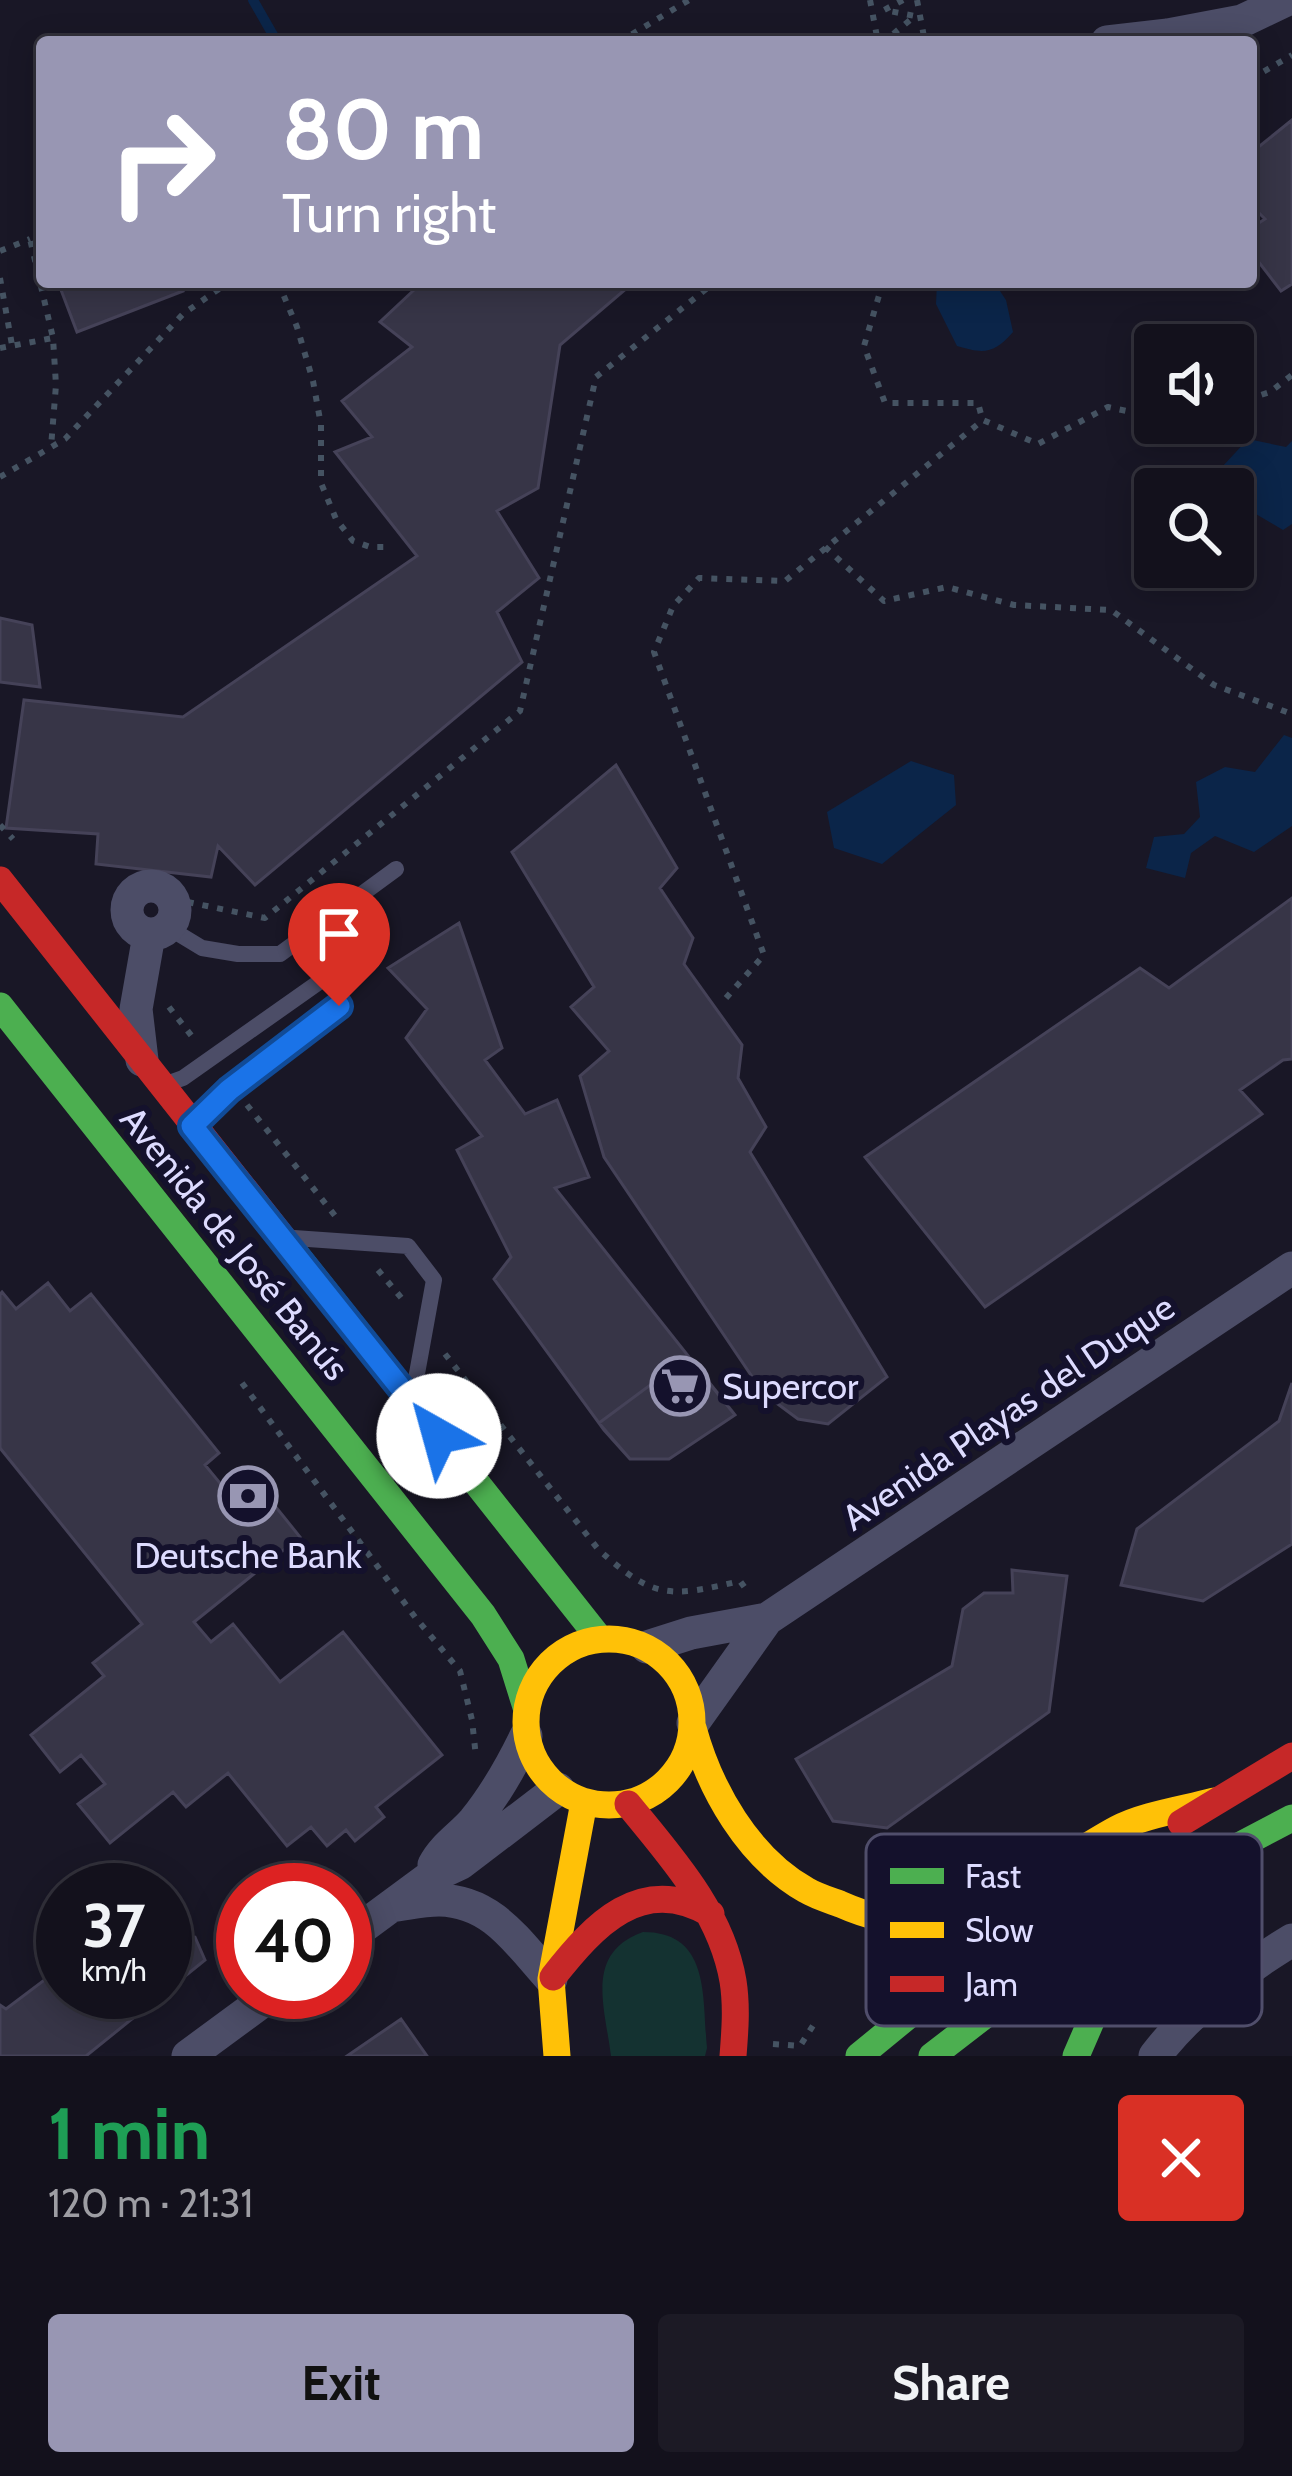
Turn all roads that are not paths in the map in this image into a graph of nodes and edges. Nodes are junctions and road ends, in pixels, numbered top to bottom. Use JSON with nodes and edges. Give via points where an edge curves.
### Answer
{"nodes":[{"id":1,"x":1286,"y":0,"type":"edge"},
{"id":2,"x":1159,"y":36,"type":"edge"},
{"id":3,"x":396,"y":869,"type":"dead end"},
{"id":4,"x":0,"y":880,"type":"edge"},
{"id":5,"x":164,"y":920,"type":"joint"},
{"id":6,"x":322,"y":980,"type":"dead end"},
{"id":7,"x":0,"y":1006,"type":"edge"},
{"id":8,"x":339,"y":1006,"type":"dead end"},
{"id":9,"x":152,"y":1074,"type":"junction"},
{"id":10,"x":192,"y":1126,"type":"junction"},
{"id":11,"x":280,"y":1237,"type":"junction"},
{"id":12,"x":1292,"y":1268,"type":"edge"},
{"id":13,"x":412,"y":1402,"type":"junction"},
{"id":14,"x":767,"y":1619,"type":"junction"},
{"id":15,"x":600,"y":1639,"type":"junction"},
{"id":16,"x":646,"y":1647,"type":"junction"},
{"id":17,"x":526,"y":1721,"type":"junction"},
{"id":18,"x":693,"y":1726,"type":"junction"},
{"id":19,"x":1292,"y":1756,"type":"edge"},
{"id":20,"x":571,"y":1795,"type":"junction"},
{"id":21,"x":1214,"y":1801,"type":"junction"},
{"id":22,"x":628,"y":1804,"type":"junction"},
{"id":23,"x":1292,"y":1818,"type":"edge"},
{"id":24,"x":1109,"y":1834,"type":"edge"},
{"id":25,"x":1163,"y":1834,"type":"edge"},
{"id":26,"x":1262,"y":1835,"type":"edge"},
{"id":27,"x":428,"y":1878,"type":"junction"},
{"id":28,"x":389,"y":1906,"type":"junction"},
{"id":29,"x":711,"y":1914,"type":"junction"},
{"id":30,"x":866,"y":1914,"type":"edge"},
{"id":31,"x":372,"y":1919,"type":"edge"},
{"id":32,"x":1292,"y":1940,"type":"edge"},
{"id":33,"x":1262,"y":1962,"type":"edge"},
{"id":34,"x":550,"y":1979,"type":"junction"},
{"id":35,"x":238,"y":2019,"type":"edge"},
{"id":36,"x":896,"y":2026,"type":"edge"},
{"id":37,"x":971,"y":2026,"type":"edge"},
{"id":38,"x":1089,"y":2026,"type":"edge"},
{"id":39,"x":1182,"y":2026,"type":"edge"},
{"id":40,"x":734,"y":2048,"type":"edge"},
{"id":41,"x":188,"y":2056,"type":"edge"},
{"id":42,"x":557,"y":2056,"type":"edge"},
{"id":43,"x":859,"y":2056,"type":"edge"},
{"id":44,"x":932,"y":2056,"type":"edge"},
{"id":45,"x":1076,"y":2056,"type":"edge"},
{"id":46,"x":1155,"y":2056,"type":"edge"}],
"edges":[{"from":1,"to":2,"type":"street","via":[[1242,20]]},
{"from":3,"to":5,"type":"lane","via":[[280,954],[202,948]]},
{"from":4,"to":9,"type":"main road","name":"Avenida de José Banús"},
{"from":5,"to":9,"type":"street","via":[[136,1009]]},
{"from":6,"to":9,"type":"lane","via":[[183,1078]]},
{"from":7,"to":17,"type":"main road","name":"Avenida de José Banús","via":[[483,1616],[511,1659]]},
{"from":8,"to":10,"type":"lane"},
{"from":9,"to":10,"type":"main road","name":"Avenida de José Banús"},
{"from":10,"to":11,"type":"main road","name":"Avenida de José Banús"},
{"from":11,"to":13,"type":"main road","name":"Avenida de José Banús"},
{"from":11,"to":13,"type":"lane","via":[[408,1246],[434,1280]]},
{"from":12,"to":14,"type":"street","name":"Avenida Playas del Duque"},
{"from":13,"to":15,"type":"main road","name":"Avenida de José Banús"},
{"from":14,"to":16,"type":"street","name":"Avenida Playas del Duque"},
{"from":14,"to":18,"type":"street","name":"Avenida Playas del Duque"},
{"from":15,"to":16,"type":"main road"},
{"from":15,"to":17,"type":"main road","via":[[546,1666]]},
{"from":16,"to":18,"type":"main road","via":[[681,1678]]},
{"from":17,"to":20,"type":"main road","via":[[532,1756]]},
{"from":17,"to":27,"type":"street","via":[[502,1785]]},
{"from":18,"to":22,"type":"main road","via":[[667,1783]]},
{"from":18,"to":30,"type":"main road","via":[[704,1768],[775,1868]]},
{"from":19,"to":21,"type":"main road"},
{"from":20,"to":22,"type":"main road"},
{"from":20,"to":27,"type":"street"},
{"from":20,"to":34,"type":"main road"},
{"from":21,"to":24,"type":"main road"},
{"from":21,"to":25,"type":"main road"},
{"from":22,"to":29,"type":"main road"},
{"from":23,"to":26,"type":"main road"},
{"from":27,"to":28,"type":"street"},
{"from":28,"to":31,"type":"street"},
{"from":28,"to":34,"type":"street","via":[[440,1900],[489,1913]]},
{"from":29,"to":34,"type":"main road","via":[[676,1899],[617,1909]]},
{"from":29,"to":40,"type":"main road","via":[[730,1962]]},
{"from":32,"to":33,"type":"street"},
{"from":34,"to":42,"type":"main road"},
{"from":35,"to":41,"type":"street"},
{"from":36,"to":43,"type":"main road"},
{"from":37,"to":44,"type":"main road"},
{"from":38,"to":45,"type":"main road"},
{"from":39,"to":46,"type":"street"}]}
